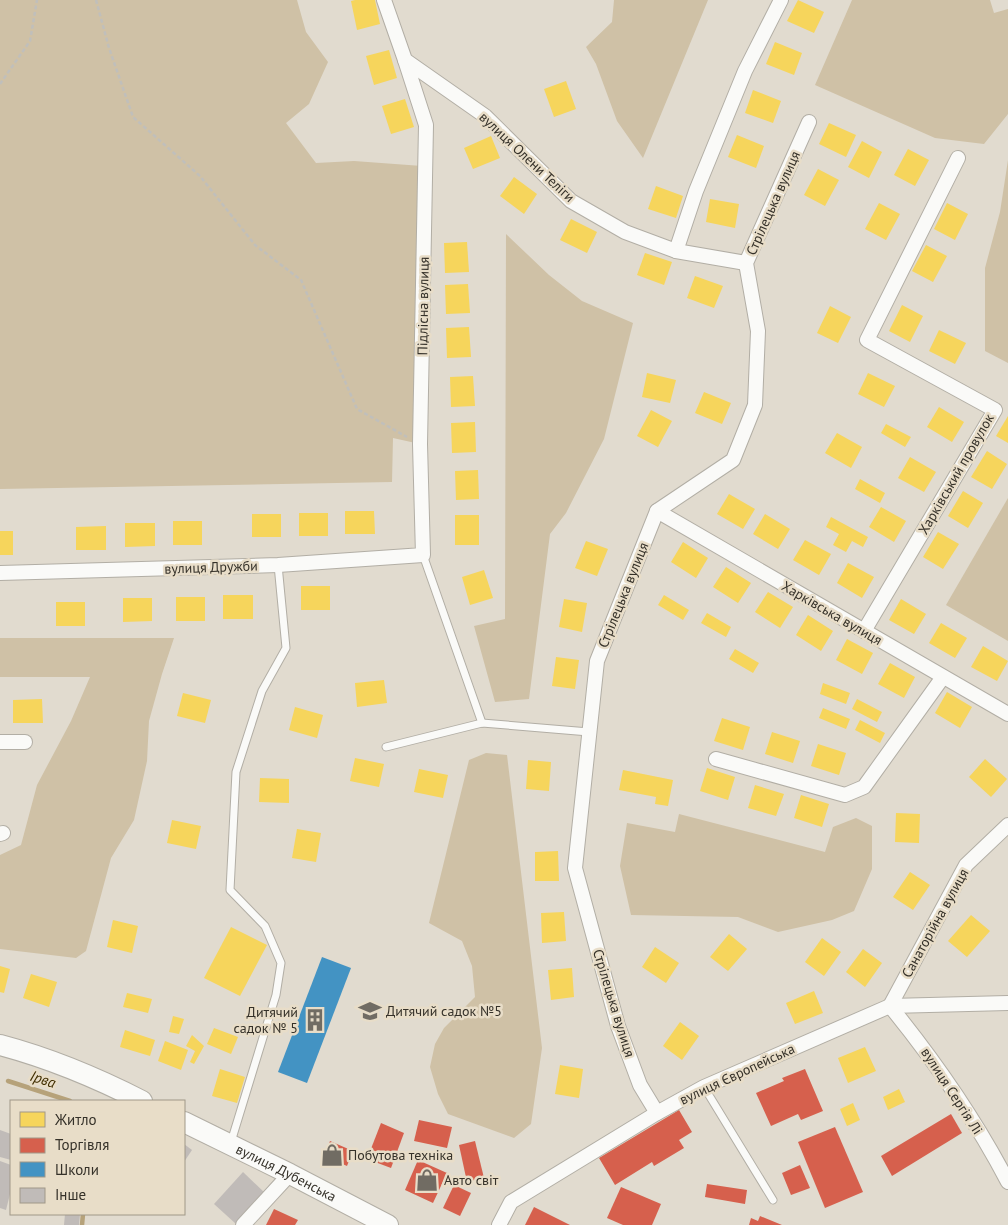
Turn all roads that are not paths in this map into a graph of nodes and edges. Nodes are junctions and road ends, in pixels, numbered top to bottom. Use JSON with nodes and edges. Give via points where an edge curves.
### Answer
{"nodes":[{"id":1,"x":384,"y":0,"type":"edge"},
{"id":2,"x":781,"y":0,"type":"edge"},
{"id":3,"x":405,"y":60,"type":"junction"},
{"id":4,"x":809,"y":122,"type":"dead end"},
{"id":5,"x":958,"y":158,"type":"dead end"},
{"id":6,"x":676,"y":251,"type":"junction"},
{"id":7,"x":746,"y":264,"type":"junction"},
{"id":8,"x":657,"y":511,"type":"junction"},
{"id":9,"x":423,"y":555,"type":"junction"},
{"id":10,"x":278,"y":565,"type":"junction"},
{"id":11,"x":0,"y":574,"type":"edge"},
{"id":12,"x":864,"y":631,"type":"junction"},
{"id":13,"x":943,"y":677,"type":"junction"},
{"id":14,"x":1008,"y":714,"type":"edge"},
{"id":15,"x":482,"y":723,"type":"junction"},
{"id":16,"x":589,"y":732,"type":"junction"},
{"id":17,"x":0,"y":742,"type":"edge"},
{"id":18,"x":25,"y":742,"type":"dead end"},
{"id":19,"x":386,"y":747,"type":"dead end"},
{"id":20,"x":716,"y":759,"type":"dead end"},
{"id":21,"x":1008,"y":825,"type":"edge"},
{"id":22,"x":1008,"y":1003,"type":"edge"},
{"id":23,"x":890,"y":1006,"type":"junction"},
{"id":24,"x":2,"y":1049,"type":"edge"},
{"id":25,"x":704,"y":1087,"type":"junction"},
{"id":26,"x":140,"y":1100,"type":"edge"},
{"id":27,"x":658,"y":1113,"type":"junction"},
{"id":28,"x":185,"y":1123,"type":"edge"},
{"id":29,"x":230,"y":1146,"type":"junction"},
{"id":30,"x":290,"y":1174,"type":"junction"},
{"id":31,"x":1008,"y":1182,"type":"edge"},
{"id":32,"x":773,"y":1200,"type":"dead end"},
{"id":33,"x":243,"y":1225,"type":"edge"},
{"id":34,"x":388,"y":1225,"type":"edge"},
{"id":35,"x":499,"y":1225,"type":"edge"}],
"edges":[{"from":1,"to":3,"type":"street"},
{"from":2,"to":6,"type":"street","via":[[745,71],[696,191]]},
{"from":3,"to":6,"type":"street","name":"вулиця Олени Теліги","via":[[485,116],[571,201],[625,232]]},
{"from":3,"to":9,"type":"street","name":"Підлісна вулиця","via":[[426,125],[420,444]]},
{"from":4,"to":7,"type":"street","name":"Стрілецька вулиця"},
{"from":5,"to":12,"type":"street","name":"Харківський провулок","via":[[868,340],[995,410]]},
{"from":6,"to":7,"type":"street","name":"вулиця Олени Теліги"},
{"from":7,"to":8,"type":"street","name":"Стрілецька вулиця","via":[[758,332],[755,405],[733,460]]},
{"from":8,"to":12,"type":"street","name":"Харківська вулиця"},
{"from":8,"to":16,"type":"street","name":"Стрілецька вулиця","via":[[597,661]]},
{"from":9,"to":10,"type":"street","name":"вулиця Дружби"},
{"from":9,"to":15,"type":"lane"},
{"from":10,"to":11,"type":"street","name":"вулиця Дружби"},
{"from":10,"to":29,"type":"lane","via":[[286,648],[262,691],[236,772],[230,890],[265,926],[281,963],[276,995]]},
{"from":12,"to":13,"type":"street","name":"Харківська вулиця"},
{"from":13,"to":14,"type":"street","name":"Харківська вулиця"},
{"from":13,"to":20,"type":"street","via":[[864,787],[845,795]]},
{"from":15,"to":16,"type":"lane"},
{"from":15,"to":19,"type":"lane"},
{"from":16,"to":27,"type":"street","name":"Стрілецька вулиця","via":[[575,868],[618,1026],[640,1085]]},
{"from":17,"to":18,"type":"street"},
{"from":21,"to":23,"type":"street","name":"Санаторійна вулиця","via":[[966,865]]},
{"from":22,"to":23,"type":"street","name":"вулиця Європейська"},
{"from":23,"to":25,"type":"street","name":"вулиця Європейська"},
{"from":23,"to":31,"type":"street","name":"вулиця Сергія Лі","via":[[953,1092]]},
{"from":24,"to":26,"type":"main road","via":[[112,1086]]},
{"from":25,"to":27,"type":"street","name":"вулиця Європейська"},
{"from":25,"to":32,"type":"lane"},
{"from":27,"to":35,"type":"street","name":"вулиця Європейська","via":[[511,1202]]},
{"from":28,"to":29,"type":"main road","name":"вулиця Дубенська"},
{"from":29,"to":30,"type":"main road","name":"вулиця Дубенська"},
{"from":30,"to":33,"type":"street"},
{"from":30,"to":34,"type":"main road","name":"вулиця Дубенська"}]}
